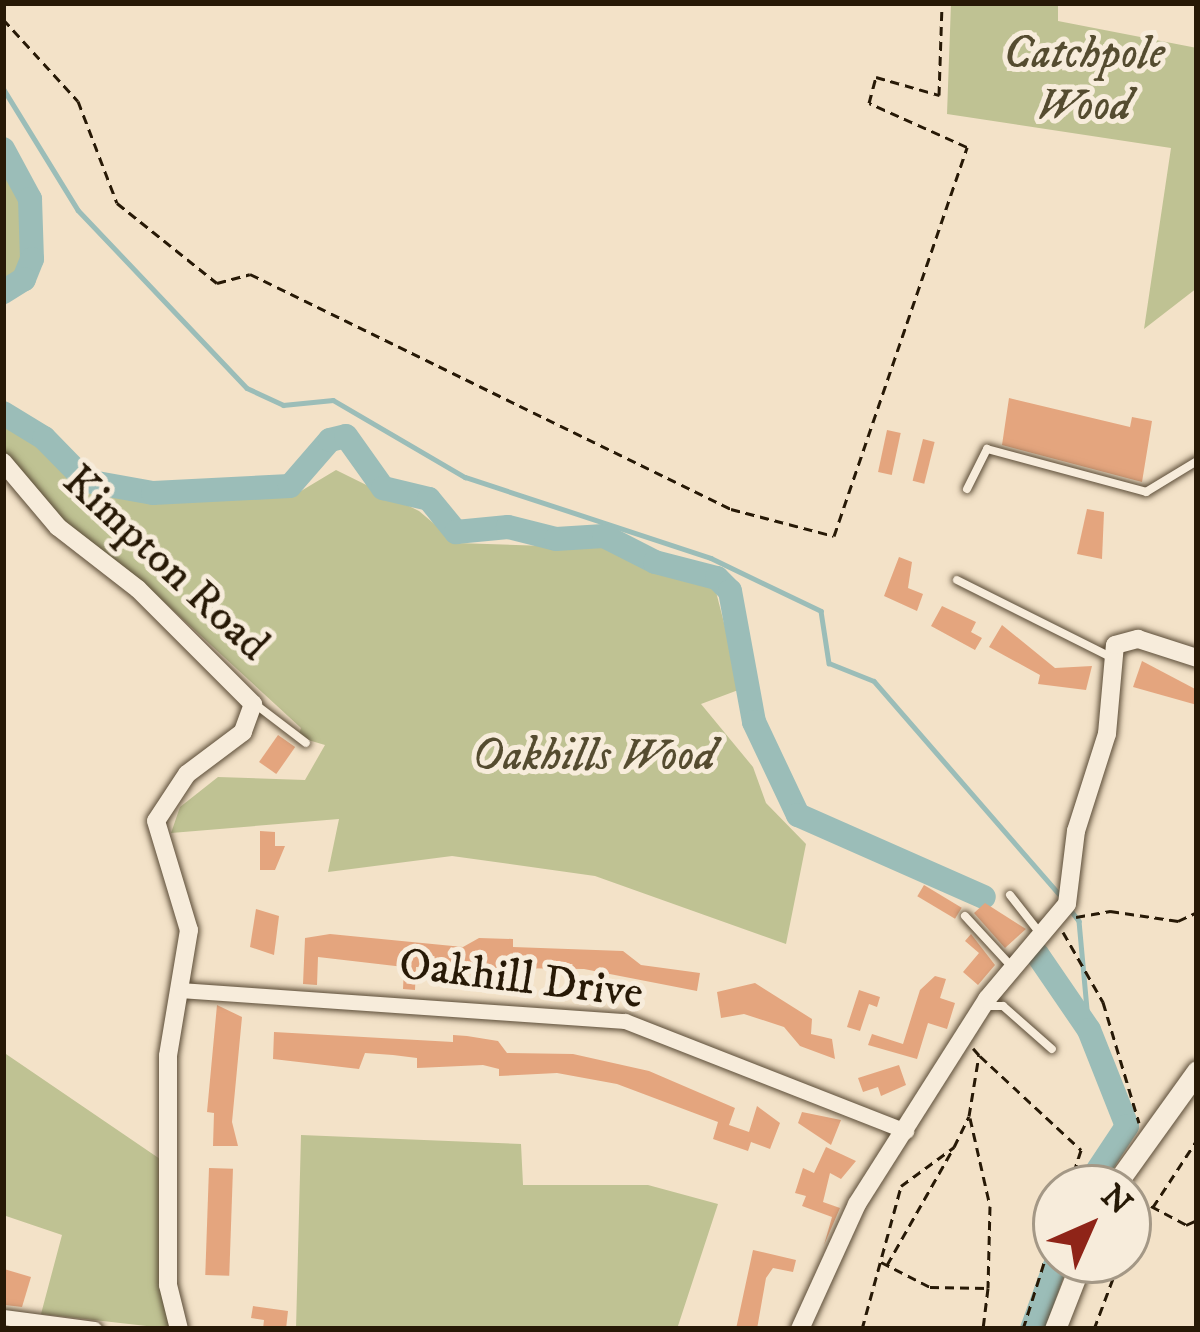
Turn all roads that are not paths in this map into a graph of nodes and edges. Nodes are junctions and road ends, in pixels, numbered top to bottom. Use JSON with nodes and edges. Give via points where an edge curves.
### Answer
{"nodes":[{"id":1,"x":1197,"y":461,"type":"edge"},
{"id":2,"x":3,"y":462,"type":"edge"},
{"id":3,"x":967,"y":489,"type":"dead end"},
{"id":4,"x":957,"y":580,"type":"dead end"},
{"id":5,"x":1111,"y":658,"type":"junction"},
{"id":6,"x":1197,"y":658,"type":"edge"},
{"id":7,"x":254,"y":704,"type":"junction"},
{"id":8,"x":306,"y":743,"type":"dead end"},
{"id":9,"x":1010,"y":895,"type":"dead end"},
{"id":10,"x":965,"y":916,"type":"dead end"},
{"id":11,"x":1049,"y":928,"type":"junction"},
{"id":12,"x":1012,"y":967,"type":"junction"},
{"id":13,"x":180,"y":989,"type":"junction"},
{"id":14,"x":993,"y":1006,"type":"junction"},
{"id":15,"x":1052,"y":1048,"type":"dead end"},
{"id":16,"x":1197,"y":1071,"type":"edge"},
{"id":17,"x":906,"y":1131,"type":"junction"},
{"id":18,"x":1128,"y":1164,"type":"edge"},
{"id":19,"x":1073,"y":1284,"type":"edge"},
{"id":20,"x":3,"y":1317,"type":"edge"},
{"id":21,"x":94,"y":1329,"type":"edge"},
{"id":22,"x":179,"y":1329,"type":"edge"},
{"id":23,"x":800,"y":1329,"type":"edge"},
{"id":24,"x":1055,"y":1329,"type":"edge"}],
"edges":[{"from":1,"to":3,"type":"lane","via":[[1146,492],[991,448]]},
{"from":2,"to":7,"type":"street","name":"Kimpton Road","via":[[58,527],[138,589]]},
{"from":4,"to":5,"type":"lane"},
{"from":5,"to":6,"type":"street","via":[[1115,645],[1138,639]]},
{"from":5,"to":11,"type":"street","via":[[1107,734]]},
{"from":7,"to":8,"type":"lane"},
{"from":7,"to":13,"type":"street","name":"Kimpton Road","via":[[243,732],[187,774],[156,820],[189,930]]},
{"from":9,"to":11,"type":"lane"},
{"from":10,"to":12,"type":"lane"},
{"from":11,"to":12,"type":"street"},
{"from":12,"to":14,"type":"street","via":[[996,986]]},
{"from":13,"to":17,"type":"street","name":"Oakhill Drive","via":[[625,1021]]},
{"from":13,"to":22,"type":"street","name":"Kimpton Road","via":[[168,1056],[168,1285]]},
{"from":14,"to":15,"type":"lane"},
{"from":14,"to":17,"type":"street","via":[[964,1037]]},
{"from":16,"to":18,"type":"main road"},
{"from":17,"to":23,"type":"street","via":[[857,1204]]},
{"from":19,"to":24,"type":"main road"},
{"from":20,"to":21,"type":"street"}]}
